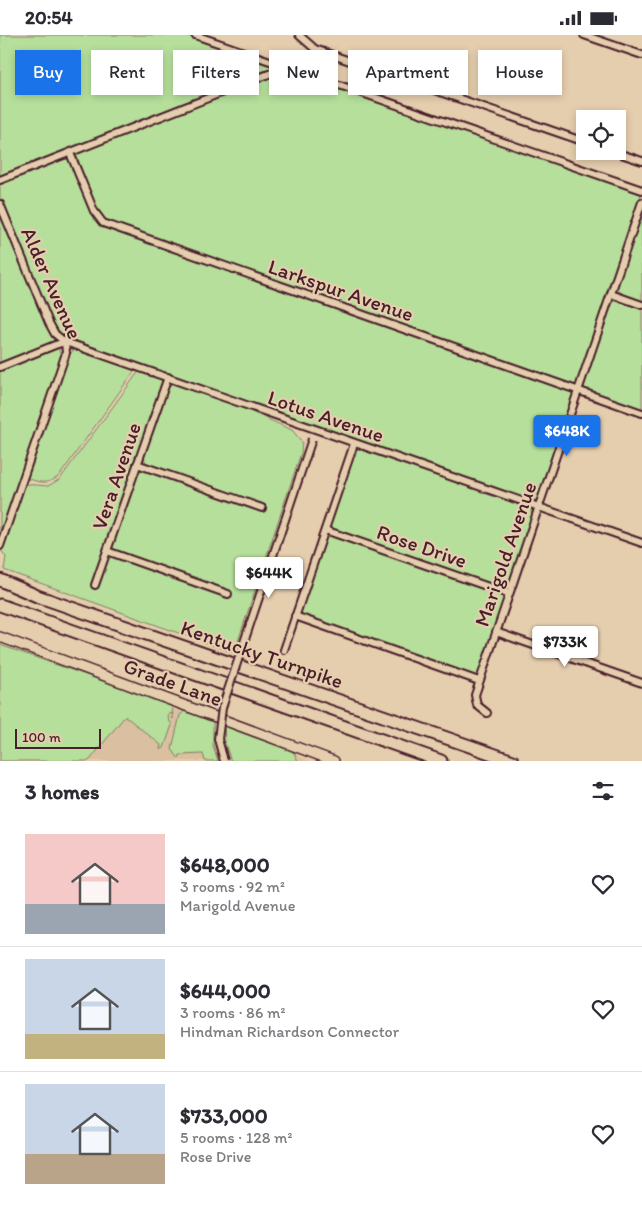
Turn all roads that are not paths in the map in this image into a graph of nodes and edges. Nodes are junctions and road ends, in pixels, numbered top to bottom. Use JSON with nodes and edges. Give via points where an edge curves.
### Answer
{"nodes":[{"id":1,"x":195,"y":35,"type":"edge"},
{"id":2,"x":299,"y":35,"type":"edge"},
{"id":3,"x":584,"y":35,"type":"edge"},
{"id":4,"x":642,"y":55,"type":"edge"},
{"id":5,"x":269,"y":61,"type":"edge"},
{"id":6,"x":269,"y":74,"type":"edge"},
{"id":7,"x":338,"y":85,"type":"edge"},
{"id":8,"x":576,"y":139,"type":"edge"},
{"id":9,"x":70,"y":153,"type":"junction"},
{"id":10,"x":626,"y":156,"type":"edge"},
{"id":11,"x":642,"y":161,"type":"edge"},
{"id":12,"x":0,"y":180,"type":"edge"},
{"id":13,"x":642,"y":190,"type":"edge"},
{"id":14,"x":642,"y":203,"type":"edge"},
{"id":15,"x":0,"y":204,"type":"edge"},
{"id":16,"x":611,"y":294,"type":"junction"},
{"id":17,"x":642,"y":305,"type":"edge"},
{"id":18,"x":65,"y":342,"type":"junction"},
{"id":19,"x":0,"y":367,"type":"edge"},
{"id":20,"x":168,"y":377,"type":"junction"},
{"id":21,"x":578,"y":390,"type":"junction"},
{"id":22,"x":642,"y":413,"type":"edge"},
{"id":23,"x":316,"y":430,"type":"junction"},
{"id":24,"x":354,"y":444,"type":"junction"},
{"id":25,"x":137,"y":464,"type":"junction"},
{"id":26,"x":538,"y":507,"type":"junction"},
{"id":27,"x":262,"y":508,"type":"dead end"},
{"id":28,"x":325,"y":530,"type":"junction"},
{"id":29,"x":642,"y":543,"type":"edge"},
{"id":30,"x":0,"y":546,"type":"edge"},
{"id":31,"x":107,"y":551,"type":"junction"},
{"id":32,"x":0,"y":579,"type":"edge"},
{"id":33,"x":95,"y":585,"type":"dead end"},
{"id":34,"x":228,"y":593,"type":"dead end"},
{"id":35,"x":509,"y":594,"type":"junction"},
{"id":36,"x":0,"y":605,"type":"edge"},
{"id":37,"x":295,"y":616,"type":"junction"},
{"id":38,"x":496,"y":632,"type":"junction"},
{"id":39,"x":0,"y":637,"type":"edge"},
{"id":40,"x":284,"y":649,"type":"dead end"},
{"id":41,"x":479,"y":681,"type":"junction"},
{"id":42,"x":642,"y":683,"type":"edge"},
{"id":43,"x":486,"y":713,"type":"dead end"},
{"id":44,"x":317,"y":758,"type":"edge"},
{"id":45,"x":224,"y":761,"type":"edge"},
{"id":46,"x":334,"y":761,"type":"edge"},
{"id":47,"x":440,"y":761,"type":"edge"},
{"id":48,"x":513,"y":761,"type":"edge"}],
"edges":[{"from":1,"to":5,"type":"street"},
{"from":2,"to":8,"type":"street","via":[[310,45],[328,53]]},
{"from":3,"to":4,"type":"street"},
{"from":6,"to":9,"type":"street"},
{"from":7,"to":13,"type":"street"},
{"from":9,"to":12,"type":"street"},
{"from":9,"to":21,"type":"street","name":"Larkspur Avenue","via":[[94,211],[103,223]]},
{"from":10,"to":11,"type":"street"},
{"from":14,"to":16,"type":"street","name":"Marigold Avenue"},
{"from":15,"to":18,"type":"street","name":"Alder Avenue","via":[[49,323]]},
{"from":16,"to":17,"type":"street"},
{"from":16,"to":21,"type":"street","name":"Marigold Avenue"},
{"from":18,"to":19,"type":"street"},
{"from":18,"to":20,"type":"street","name":"Lotus Avenue"},
{"from":18,"to":30,"type":"street","name":"Alder Avenue","via":[[64,361]]},
{"from":20,"to":23,"type":"street","name":"Lotus Avenue"},
{"from":20,"to":25,"type":"street","name":"Vera Avenue"},
{"from":21,"to":22,"type":"street","name":"Larkspur Avenue"},
{"from":21,"to":26,"type":"street","name":"Marigold Avenue"},
{"from":23,"to":24,"type":"street","name":"Lotus Avenue"},
{"from":23,"to":45,"type":"street","bridge":true,"via":[[222,708],[218,739]]},
{"from":24,"to":26,"type":"street","name":"Lotus Avenue"},
{"from":24,"to":28,"type":"street"},
{"from":25,"to":27,"type":"street"},
{"from":25,"to":31,"type":"street","name":"Vera Avenue"},
{"from":26,"to":29,"type":"street","name":"Lotus Avenue"},
{"from":26,"to":35,"type":"street","name":"Marigold Avenue"},
{"from":28,"to":35,"type":"street","name":"Rose Drive"},
{"from":28,"to":37,"type":"street"},
{"from":31,"to":33,"type":"street","name":"Vera Avenue"},
{"from":31,"to":34,"type":"street"},
{"from":32,"to":48,"type":"highway","name":"Kentucky Turnpike","via":[[38,596]]},
{"from":35,"to":38,"type":"street","name":"Marigold Avenue"},
{"from":36,"to":47,"type":"highway"},
{"from":37,"to":40,"type":"street"},
{"from":37,"to":41,"type":"street"},
{"from":38,"to":41,"type":"street","name":"Marigold Avenue"},
{"from":38,"to":42,"type":"street"},
{"from":39,"to":44,"type":"main road","name":"Grade Lane"},
{"from":41,"to":43,"type":"street","name":"Marigold Avenue","via":[[476,705]]},
{"from":44,"to":46,"type":"main road","name":"Grade Lane"}]}
